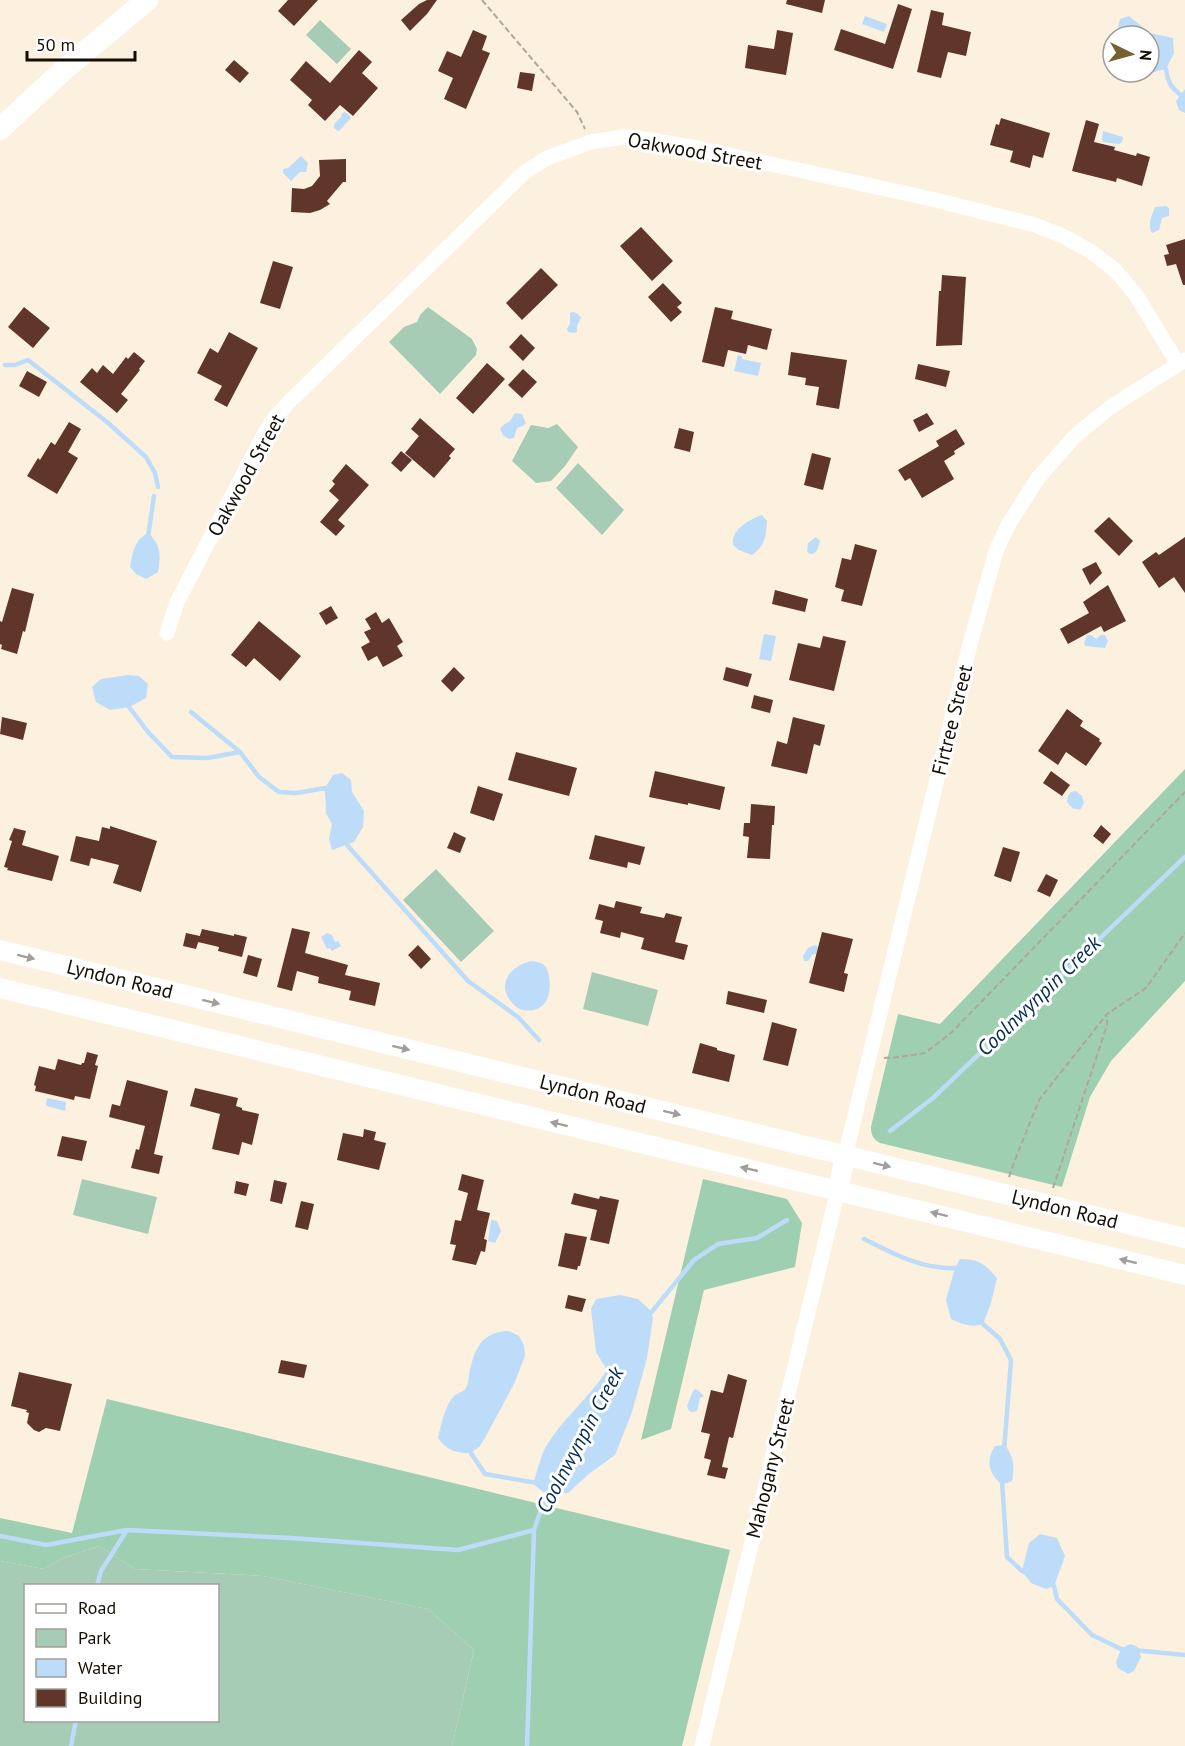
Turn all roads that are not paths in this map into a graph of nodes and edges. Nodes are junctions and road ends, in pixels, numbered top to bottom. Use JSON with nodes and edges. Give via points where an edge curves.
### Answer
{"nodes":[{"id":1,"x":147,"y":0,"type":"edge"},
{"id":2,"x":0,"y":129,"type":"edge"},
{"id":3,"x":1182,"y":362,"type":"edge"},
{"id":4,"x":167,"y":633,"type":"dead end"},
{"id":5,"x":0,"y":950,"type":"edge"},
{"id":6,"x":0,"y":988,"type":"edge"},
{"id":7,"x":845,"y":1156,"type":"junction"},
{"id":8,"x":838,"y":1190,"type":"junction"},
{"id":9,"x":1185,"y":1238,"type":"edge"},
{"id":10,"x":1185,"y":1275,"type":"edge"},
{"id":11,"x":702,"y":1746,"type":"edge"}],
"edges":[{"from":1,"to":2,"type":"highway"},
{"from":3,"to":4,"type":"street","name":"Oakwood Street","via":[[1115,270],[1064,236],[1035,225],[697,148],[622,137],[591,142],[547,158],[525,172],[272,421],[177,602]]},
{"from":3,"to":7,"type":"street","name":"Firtree Street","via":[[1075,435],[1038,478],[996,551]]},
{"from":5,"to":7,"type":"main road","name":"Lyndon Road","one_way":true},
{"from":8,"to":6,"type":"main road","name":"Lyndon Road","one_way":true},
{"from":7,"to":8,"type":"main road"},
{"from":7,"to":9,"type":"main road","name":"Lyndon Road","one_way":true},
{"from":10,"to":8,"type":"main road","name":"Lyndon Road","one_way":true},
{"from":8,"to":11,"type":"street","name":"Mahogany Street"}]}
